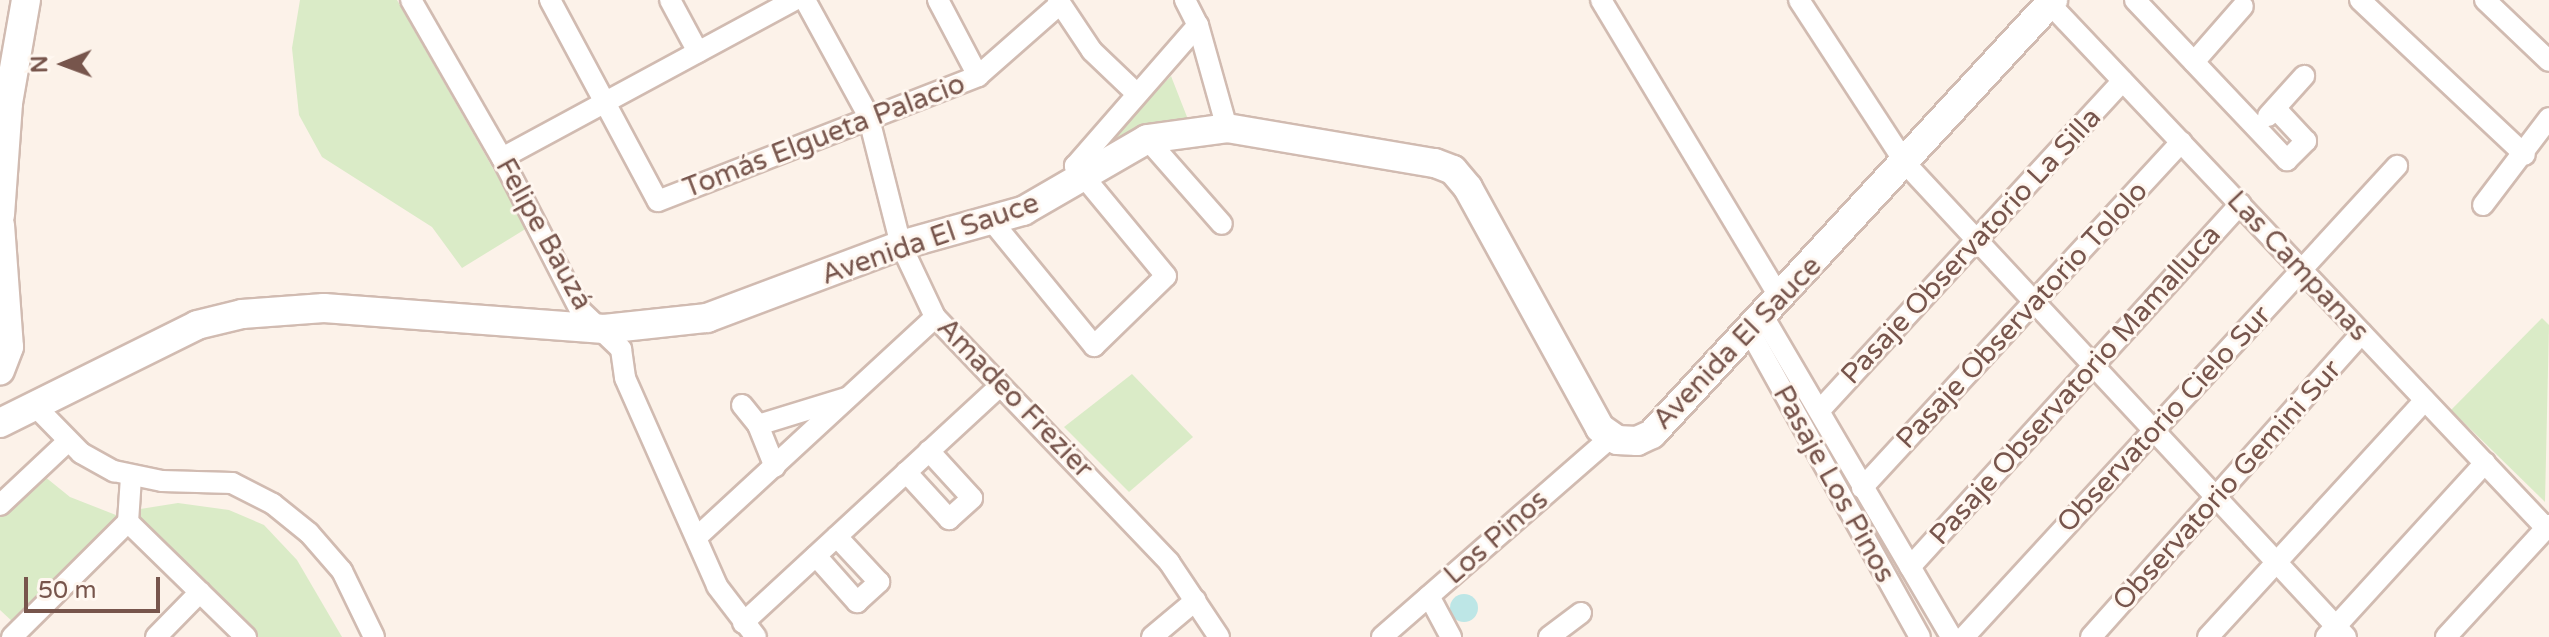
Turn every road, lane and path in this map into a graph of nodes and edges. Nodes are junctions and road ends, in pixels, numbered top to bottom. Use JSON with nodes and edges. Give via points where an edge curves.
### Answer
{"nodes":[{"id":1,"x":26,"y":0,"type":"edge"},
{"id":2,"x":411,"y":0,"type":"edge"},
{"id":3,"x":550,"y":0,"type":"edge"},
{"id":4,"x":670,"y":0,"type":"edge"},
{"id":5,"x":794,"y":0,"type":"edge"},
{"id":6,"x":805,"y":0,"type":"edge"},
{"id":7,"x":938,"y":0,"type":"edge"},
{"id":8,"x":1185,"y":0,"type":"edge"},
{"id":9,"x":1601,"y":0,"type":"edge"},
{"id":10,"x":1799,"y":0,"type":"edge"},
{"id":11,"x":2135,"y":0,"type":"edge"},
{"id":12,"x":2360,"y":0,"type":"edge"},
{"id":13,"x":2485,"y":0,"type":"edge"},
{"id":14,"x":1059,"y":2,"type":"edge"},
{"id":15,"x":2052,"y":2,"type":"edge"},
{"id":16,"x":2243,"y":6,"type":"dead end"},
{"id":17,"x":1198,"y":25,"type":"junction"},
{"id":18,"x":698,"y":52,"type":"junction"},
{"id":19,"x":2549,"y":61,"type":"edge"},
{"id":20,"x":2194,"y":62,"type":"junction"},
{"id":21,"x":978,"y":76,"type":"junction"},
{"id":22,"x":2304,"y":76,"type":"dead end"},
{"id":23,"x":2123,"y":81,"type":"junction"},
{"id":24,"x":1137,"y":94,"type":"junction"},
{"id":25,"x":4,"y":99,"type":"edge"},
{"id":26,"x":608,"y":101,"type":"junction"},
{"id":27,"x":2275,"y":108,"type":"junction"},
{"id":28,"x":868,"y":115,"type":"junction"},
{"id":29,"x":2549,"y":118,"type":"edge"},
{"id":30,"x":1227,"y":128,"type":"junction"},
{"id":31,"x":2257,"y":128,"type":"junction"},
{"id":32,"x":1147,"y":139,"type":"junction"},
{"id":33,"x":2181,"y":142,"type":"junction"},
{"id":34,"x":2525,"y":155,"type":"junction"},
{"id":35,"x":502,"y":158,"type":"junction"},
{"id":36,"x":1906,"y":164,"type":"junction"},
{"id":37,"x":2397,"y":166,"type":"dead end"},
{"id":38,"x":1081,"y":175,"type":"junction"},
{"id":39,"x":2240,"y":204,"type":"junction"},
{"id":40,"x":2483,"y":205,"type":"dead end"},
{"id":41,"x":0,"y":215,"type":"edge"},
{"id":42,"x":991,"y":220,"type":"junction"},
{"id":43,"x":1222,"y":224,"type":"dead end"},
{"id":44,"x":0,"y":225,"type":"edge"},
{"id":45,"x":1977,"y":240,"type":"junction"},
{"id":46,"x":901,"y":245,"type":"junction"},
{"id":47,"x":2301,"y":269,"type":"junction"},
{"id":48,"x":2034,"y":301,"type":"junction"},
{"id":49,"x":1764,"y":315,"type":"junction"},
{"id":50,"x":935,"y":317,"type":"junction"},
{"id":51,"x":604,"y":329,"type":"junction"},
{"id":52,"x":2362,"y":333,"type":"junction"},
{"id":53,"x":2093,"y":365,"type":"junction"},
{"id":54,"x":1,"y":366,"type":"edge"},
{"id":55,"x":999,"y":387,"type":"junction"},
{"id":56,"x":852,"y":396,"type":"junction"},
{"id":57,"x":2425,"y":400,"type":"junction"},
{"id":58,"x":742,"y":405,"type":"dead end"},
{"id":59,"x":37,"y":408,"type":"junction"},
{"id":60,"x":1820,"y":410,"type":"junction"},
{"id":61,"x":0,"y":423,"type":"edge"},
{"id":62,"x":758,"y":425,"type":"junction"},
{"id":63,"x":2154,"y":430,"type":"junction"},
{"id":64,"x":1611,"y":437,"type":"junction"},
{"id":65,"x":67,"y":442,"type":"junction"},
{"id":66,"x":929,"y":451,"type":"junction"},
{"id":67,"x":2485,"y":463,"type":"junction"},
{"id":68,"x":775,"y":467,"type":"junction"},
{"id":69,"x":906,"y":472,"type":"junction"},
{"id":70,"x":131,"y":477,"type":"junction"},
{"id":71,"x":1862,"y":488,"type":"junction"},
{"id":72,"x":2216,"y":497,"type":"junction"},
{"id":73,"x":0,"y":505,"type":"edge"},
{"id":74,"x":128,"y":522,"type":"junction"},
{"id":75,"x":2548,"y":526,"type":"edge"},
{"id":76,"x":697,"y":537,"type":"junction"},
{"id":77,"x":837,"y":537,"type":"junction"},
{"id":78,"x":816,"y":556,"type":"junction"},
{"id":79,"x":2277,"y":562,"type":"junction"},
{"id":80,"x":1910,"y":567,"type":"junction"},
{"id":81,"x":200,"y":592,"type":"junction"},
{"id":82,"x":1429,"y":596,"type":"junction"},
{"id":83,"x":1196,"y":600,"type":"junction"},
{"id":84,"x":1581,"y":613,"type":"dead end"},
{"id":85,"x":750,"y":630,"type":"edge"},
{"id":86,"x":2336,"y":633,"type":"edge"},
{"id":87,"x":12,"y":637,"type":"edge"},
{"id":88,"x":156,"y":637,"type":"edge"},
{"id":89,"x":246,"y":637,"type":"edge"},
{"id":90,"x":374,"y":637,"type":"edge"},
{"id":91,"x":1152,"y":637,"type":"edge"},
{"id":92,"x":1219,"y":637,"type":"edge"},
{"id":93,"x":1382,"y":637,"type":"edge"},
{"id":94,"x":1451,"y":637,"type":"edge"},
{"id":95,"x":1549,"y":637,"type":"edge"},
{"id":96,"x":1920,"y":637,"type":"edge"},
{"id":97,"x":1951,"y":637,"type":"edge"},
{"id":98,"x":1964,"y":637,"type":"edge"},
{"id":99,"x":2091,"y":637,"type":"edge"},
{"id":100,"x":2208,"y":637,"type":"edge"},
{"id":101,"x":2446,"y":637,"type":"edge"}],
"edges":[{"from":1,"to":25,"type":"street"},
{"from":2,"to":35,"type":"street","name":"Felipe Bauzá"},
{"from":3,"to":26,"type":"street"},
{"from":4,"to":18,"type":"street"},
{"from":5,"to":18,"type":"street"},
{"from":6,"to":28,"type":"street","name":"Amadeo Frezier"},
{"from":7,"to":21,"type":"street"},
{"from":8,"to":17,"type":"street"},
{"from":9,"to":49,"type":"street"},
{"from":10,"to":36,"type":"street"},
{"from":11,"to":20,"type":"street"},
{"from":12,"to":34,"type":"street"},
{"from":13,"to":19,"type":"street"},
{"from":14,"to":21,"type":"street","name":"Tomás Elgueta Palacio"},
{"from":14,"to":24,"type":"street","via":[[1092,51]]},
{"from":15,"to":23,"type":"street","name":"Las Campanas"},
{"from":15,"to":36,"type":"street","name":"Avenida El Sauce"},
{"from":16,"to":20,"type":"street"},
{"from":17,"to":24,"type":"street"},
{"from":17,"to":30,"type":"street"},
{"from":18,"to":26,"type":"street"},
{"from":20,"to":31,"type":"street"},
{"from":21,"to":28,"type":"street","name":"Tomás Elgueta Palacio"},
{"from":22,"to":27,"type":"street"},
{"from":23,"to":33,"type":"street","name":"Las Campanas"},
{"from":23,"to":45,"type":"street","name":"Pasaje Observatorio La Silla"},
{"from":24,"to":38,"type":"street","via":[[1075,166]]},
{"from":25,"to":41,"type":"street"},
{"from":26,"to":28,"type":"street","name":"Tomás Elgueta Palacio","via":[[658,201]]},
{"from":26,"to":35,"type":"street"},
{"from":27,"to":31,"type":"street"},
{"from":27,"to":31,"type":"street","via":[[2306,141],[2287,160]]},
{"from":28,"to":46,"type":"street","name":"Amadeo Frezier"},
{"from":29,"to":34,"type":"street"},
{"from":30,"to":32,"type":"street","name":"Avenida El Sauce"},
{"from":30,"to":64,"type":"street","name":"Avenida El Sauce","via":[[1453,170],[1468,188],[1600,428]]},
{"from":32,"to":38,"type":"street","name":"Avenida El Sauce"},
{"from":32,"to":43,"type":"street"},
{"from":33,"to":39,"type":"street","name":"Las Campanas"},
{"from":33,"to":48,"type":"street","name":"Pasaje Observatorio Tololo"},
{"from":34,"to":40,"type":"street"},
{"from":35,"to":51,"type":"street","name":"Felipe Bauzá","via":[[580,310]]},
{"from":36,"to":45,"type":"street"},
{"from":36,"to":49,"type":"street","name":"Avenida El Sauce"},
{"from":37,"to":47,"type":"street","name":"Observatorio Cielo Sur"},
{"from":38,"to":42,"type":"street","name":"Avenida El Sauce","via":[[1038,204]]},
{"from":38,"to":42,"type":"street","via":[[1166,276],[1094,346]]},
{"from":39,"to":47,"type":"street","name":"Las Campanas"},
{"from":39,"to":53,"type":"street","name":"Pasaje Observatorio Mamalluca"},
{"from":42,"to":46,"type":"street","name":"Avenida El Sauce"},
{"from":44,"to":54,"type":"street","via":[[9,347]]},
{"from":45,"to":48,"type":"street"},
{"from":45,"to":60,"type":"street","name":"Pasaje Observatorio La Silla"},
{"from":46,"to":50,"type":"street","name":"Amadeo Frezier"},
{"from":46,"to":51,"type":"street","name":"Avenida El Sauce","via":[[733,312],[656,327]]},
{"from":47,"to":52,"type":"street","name":"Las Campanas"},
{"from":47,"to":63,"type":"street","name":"Observatorio Cielo Sur"},
{"from":48,"to":53,"type":"street"},
{"from":48,"to":71,"type":"street","name":"Pasaje Observatorio Tololo"},
{"from":49,"to":60,"type":"street"},
{"from":49,"to":64,"type":"street","name":"Avenida El Sauce","via":[[1652,434],[1630,442]]},
{"from":49,"to":96,"type":"street","name":"Pasaje Los Pinos"},
{"from":50,"to":55,"type":"street","name":"Amadeo Frezier"},
{"from":50,"to":56,"type":"street"},
{"from":51,"to":59,"type":"street","name":"Avenida El Sauce","via":[[324,308],[242,314],[197,325]]},
{"from":51,"to":76,"type":"street","name":"Felipe Bauzá","via":[[621,349],[625,378]]},
{"from":52,"to":57,"type":"street","name":"Las Campanas"},
{"from":52,"to":72,"type":"street","name":"Observatorio Gemini Sur"},
{"from":53,"to":63,"type":"street"},
{"from":53,"to":80,"type":"street","name":"Pasaje Observatorio Mamalluca"},
{"from":55,"to":66,"type":"street"},
{"from":55,"to":83,"type":"street","name":"Amadeo Frezier","via":[[1159,551]]},
{"from":56,"to":62,"type":"street"},
{"from":56,"to":68,"type":"street"},
{"from":57,"to":67,"type":"street","name":"Las Campanas"},
{"from":57,"to":79,"type":"street"},
{"from":58,"to":62,"type":"street"},
{"from":59,"to":61,"type":"street","name":"Avenida El Sauce"},
{"from":59,"to":65,"type":"street"},
{"from":60,"to":71,"type":"street"},
{"from":62,"to":68,"type":"street"},
{"from":63,"to":72,"type":"street"},
{"from":63,"to":98,"type":"street","name":"Observatorio Cielo Sur"},
{"from":64,"to":82,"type":"street","name":"Los Pinos"},
{"from":65,"to":70,"type":"street","via":[[97,463]]},
{"from":65,"to":73,"type":"street"},
{"from":66,"to":69,"type":"street"},
{"from":66,"to":69,"type":"street","via":[[972,498],[949,519]]},
{"from":67,"to":75,"type":"street","name":"Las Campanas"},
{"from":67,"to":86,"type":"street"},
{"from":68,"to":76,"type":"street"},
{"from":69,"to":77,"type":"street"},
{"from":70,"to":74,"type":"street"},
{"from":70,"to":90,"type":"street","via":[[232,483],[273,504],[334,561]]},
{"from":71,"to":80,"type":"street"},
{"from":72,"to":79,"type":"street"},
{"from":72,"to":99,"type":"street","name":"Observatorio Gemini Sur"},
{"from":74,"to":81,"type":"street"},
{"from":74,"to":87,"type":"street"},
{"from":75,"to":101,"type":"street"},
{"from":76,"to":85,"type":"street","name":"Felipe Bauzá","via":[[717,586]]},
{"from":77,"to":78,"type":"street"},
{"from":77,"to":78,"type":"street","via":[[879,582],[857,602]]},
{"from":78,"to":85,"type":"street"},
{"from":79,"to":86,"type":"street"},
{"from":79,"to":100,"type":"street"},
{"from":80,"to":97,"type":"street"},
{"from":81,"to":88,"type":"street"},
{"from":81,"to":89,"type":"street"},
{"from":82,"to":93,"type":"street","name":"Los Pinos"},
{"from":82,"to":94,"type":"street"},
{"from":83,"to":91,"type":"street"},
{"from":83,"to":92,"type":"street","name":"Amadeo Frezier"},
{"from":84,"to":95,"type":"street"}]}
